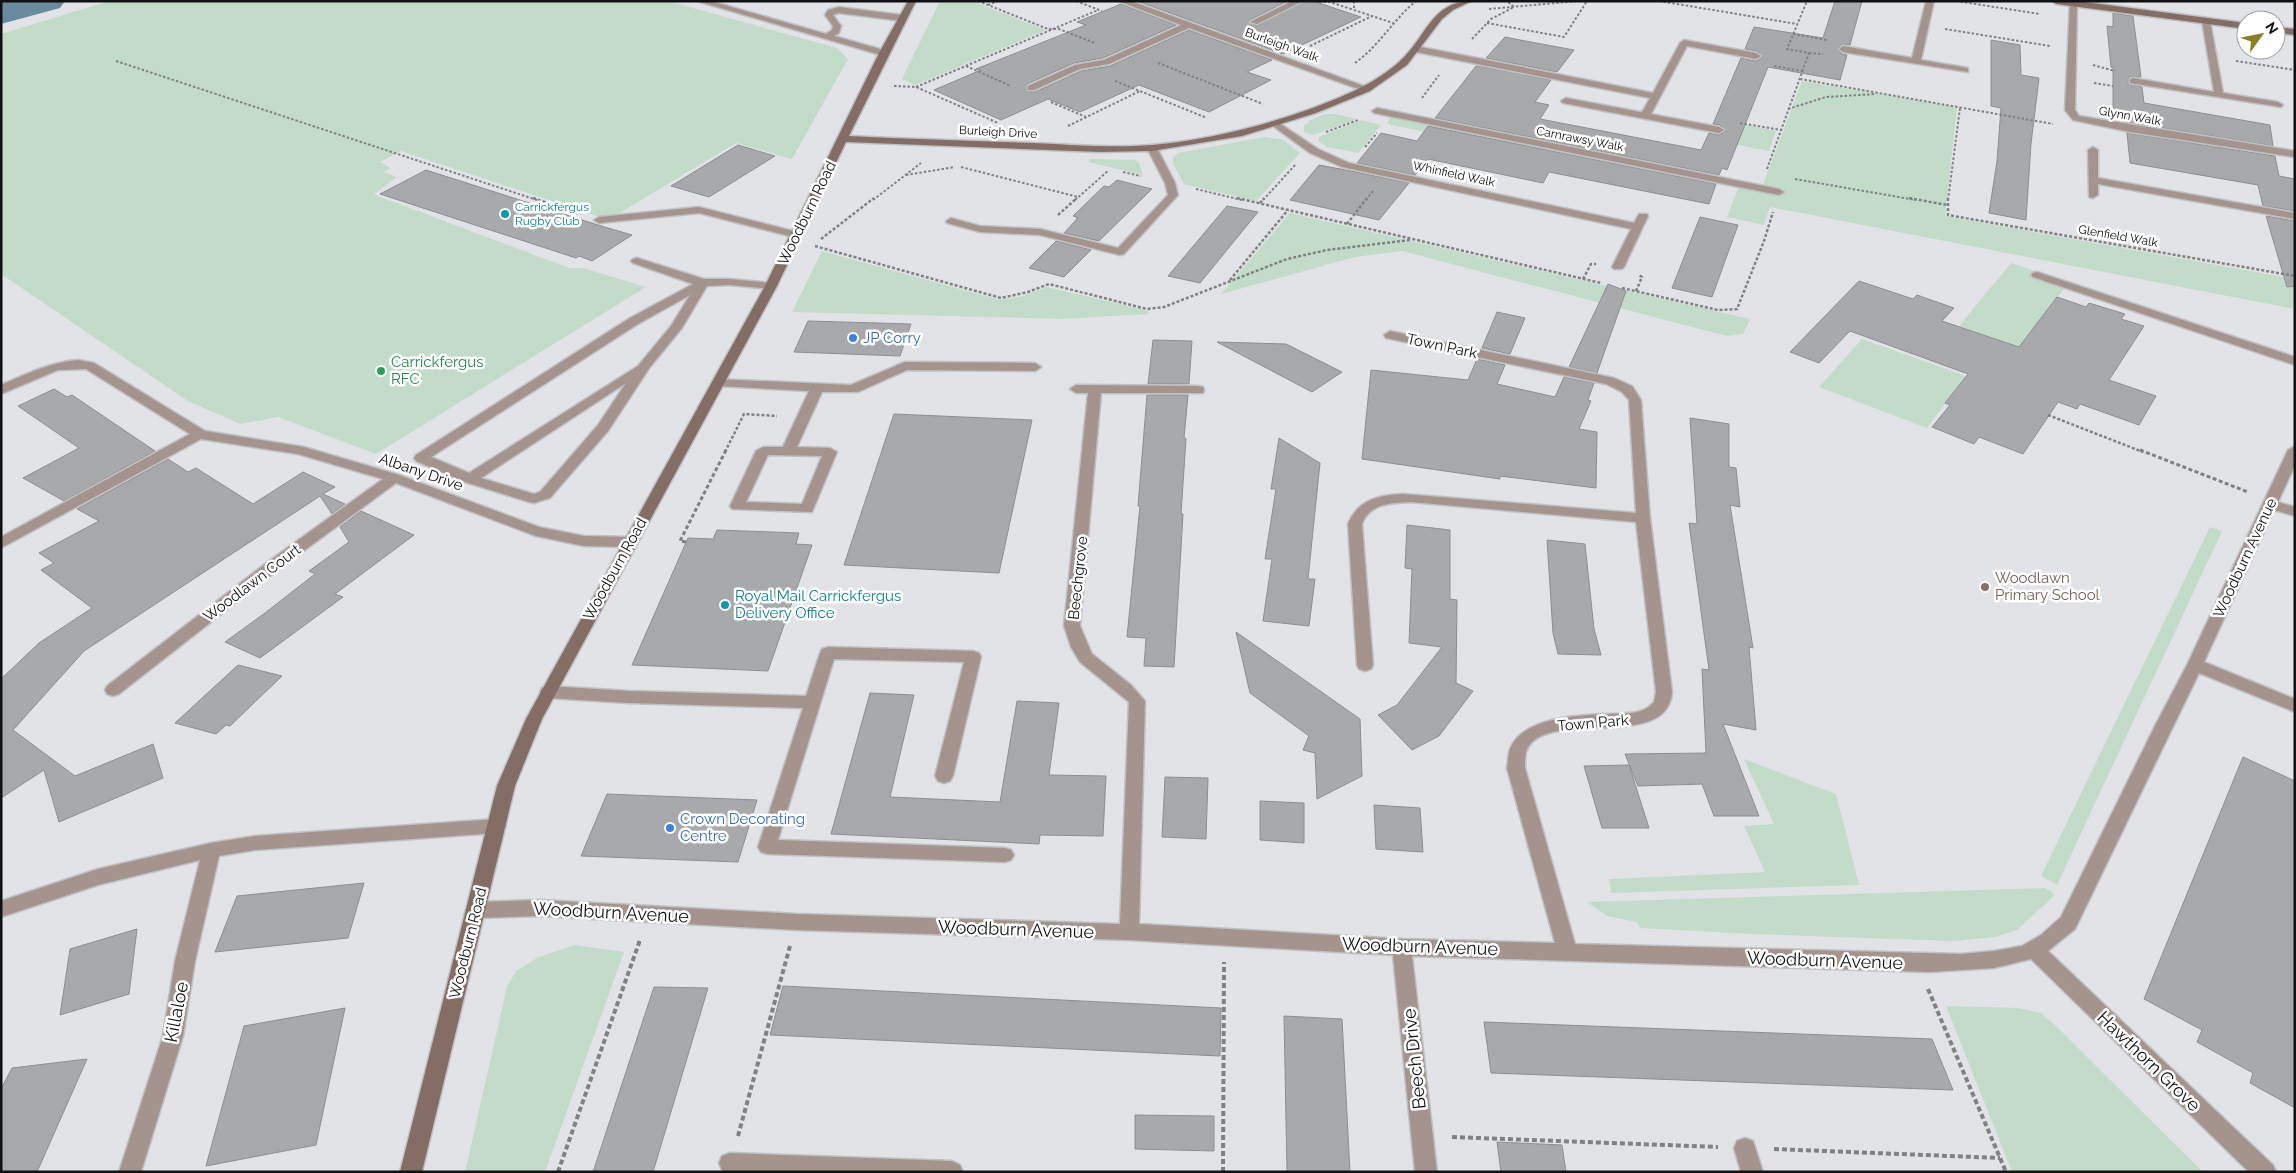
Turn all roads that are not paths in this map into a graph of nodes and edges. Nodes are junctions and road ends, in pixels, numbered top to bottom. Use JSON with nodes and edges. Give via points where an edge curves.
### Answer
{"nodes":[{"id":1,"x":701,"y":1,"type":"edge"},
{"id":2,"x":912,"y":1,"type":"edge"},
{"id":3,"x":1122,"y":1,"type":"edge"},
{"id":4,"x":1300,"y":1,"type":"edge"},
{"id":5,"x":1468,"y":1,"type":"edge"},
{"id":6,"x":1930,"y":1,"type":"edge"},
{"id":7,"x":2056,"y":1,"type":"edge"},
{"id":8,"x":2073,"y":4,"type":"junction"},
{"id":9,"x":902,"y":18,"type":"junction"},
{"id":10,"x":2206,"y":21,"type":"junction"},
{"id":11,"x":1254,"y":22,"type":"dead end"},
{"id":12,"x":1189,"y":25,"type":"junction"},
{"id":13,"x":2236,"y":25,"type":"edge"},
{"id":14,"x":827,"y":37,"type":"junction"},
{"id":15,"x":1416,"y":49,"type":"junction"},
{"id":16,"x":1843,"y":49,"type":"road end"},
{"id":17,"x":884,"y":53,"type":"junction"},
{"id":18,"x":1756,"y":56,"type":"dead end"},
{"id":19,"x":1916,"y":61,"type":"junction"},
{"id":20,"x":1965,"y":70,"type":"dead end"},
{"id":21,"x":2133,"y":81,"type":"road end"},
{"id":22,"x":1031,"y":88,"type":"dead end"},
{"id":23,"x":1367,"y":89,"type":"junction"},
{"id":24,"x":2219,"y":95,"type":"junction"},
{"id":25,"x":1656,"y":96,"type":"junction"},
{"id":26,"x":1566,"y":101,"type":"dead end"},
{"id":27,"x":2278,"y":105,"type":"dead end"},
{"id":28,"x":1377,"y":111,"type":"road end"},
{"id":29,"x":1645,"y":116,"type":"junction"},
{"id":30,"x":1276,"y":124,"type":"junction"},
{"id":31,"x":1719,"y":130,"type":"road end"},
{"id":32,"x":843,"y":139,"type":"junction"},
{"id":33,"x":1152,"y":148,"type":"junction"},
{"id":34,"x":2093,"y":150,"type":"dead end"},
{"id":35,"x":2295,"y":154,"type":"edge"},
{"id":36,"x":2093,"y":180,"type":"junction"},
{"id":37,"x":1779,"y":192,"type":"dead end"},
{"id":38,"x":2093,"y":195,"type":"dead end"},
{"id":39,"x":1643,"y":216,"type":"dead end"},
{"id":40,"x":2295,"y":216,"type":"edge"},
{"id":41,"x":599,"y":220,"type":"road end"},
{"id":42,"x":952,"y":221,"type":"dead end"},
{"id":43,"x":1637,"y":227,"type":"junction"},
{"id":44,"x":797,"y":235,"type":"junction"},
{"id":45,"x":637,"y":260,"type":"dead end"},
{"id":46,"x":1618,"y":267,"type":"dead end"},
{"id":47,"x":2037,"y":275,"type":"dead end"},
{"id":48,"x":703,"y":283,"type":"junction"},
{"id":49,"x":771,"y":286,"type":"junction"},
{"id":50,"x":1390,"y":335,"type":"dead end"},
{"id":51,"x":2295,"y":361,"type":"edge"},
{"id":52,"x":646,"y":365,"type":"junction"},
{"id":53,"x":1035,"y":367,"type":"dead end"},
{"id":54,"x":719,"y":382,"type":"junction"},
{"id":55,"x":817,"y":388,"type":"junction"},
{"id":56,"x":1076,"y":389,"type":"dead end"},
{"id":57,"x":1095,"y":389,"type":"junction"},
{"id":58,"x":1,"y":390,"type":"edge"},
{"id":59,"x":1198,"y":390,"type":"dead end"},
{"id":60,"x":200,"y":434,"type":"junction"},
{"id":61,"x":2295,"y":450,"type":"edge"},
{"id":62,"x":788,"y":451,"type":"junction"},
{"id":63,"x":394,"y":478,"type":"junction"},
{"id":64,"x":470,"y":479,"type":"junction"},
{"id":65,"x":2272,"y":502,"type":"junction"},
{"id":66,"x":2295,"y":512,"type":"edge"},
{"id":67,"x":1643,"y":518,"type":"junction"},
{"id":68,"x":630,"y":542,"type":"junction"},
{"id":69,"x":1,"y":543,"type":"edge"},
{"id":70,"x":1365,"y":665,"type":"dead end"},
{"id":71,"x":2195,"y":665,"type":"junction"},
{"id":72,"x":113,"y":690,"type":"dead end"},
{"id":73,"x":548,"y":692,"type":"junction"},
{"id":74,"x":812,"y":702,"type":"junction"},
{"id":75,"x":2295,"y":706,"type":"edge"},
{"id":76,"x":944,"y":776,"type":"dead end"},
{"id":77,"x":497,"y":826,"type":"junction"},
{"id":78,"x":211,"y":850,"type":"junction"},
{"id":79,"x":1005,"y":855,"type":"dead end"},
{"id":80,"x":1,"y":909,"type":"edge"},
{"id":81,"x":475,"y":910,"type":"junction"},
{"id":82,"x":1129,"y":932,"type":"junction"},
{"id":83,"x":1402,"y":946,"type":"junction"},
{"id":84,"x":2034,"y":950,"type":"junction"},
{"id":85,"x":1567,"y":951,"type":"junction"},
{"id":86,"x":1746,"y":1148,"type":"road end"},
{"id":87,"x":730,"y":1162,"type":"road end"},
{"id":88,"x":130,"y":1172,"type":"edge"},
{"id":89,"x":411,"y":1172,"type":"edge"},
{"id":90,"x":952,"y":1172,"type":"edge"},
{"id":91,"x":1426,"y":1172,"type":"edge"},
{"id":92,"x":1752,"y":1172,"type":"edge"},
{"id":93,"x":2265,"y":1172,"type":"edge"}],
"edges":[{"from":1,"to":14,"type":"street"},
{"from":2,"to":9,"type":"street","name":"Woodburn Road"},
{"from":3,"to":12,"type":"street","name":"Burleigh Walk"},
{"from":4,"to":11,"type":"street","name":"Burleigh Walk"},
{"from":5,"to":15,"type":"street","name":"Burleigh Drive","via":[[1456,5],[1434,23]]},
{"from":6,"to":19,"type":"street"},
{"from":7,"to":8,"type":"street"},
{"from":8,"to":10,"type":"street"},
{"from":8,"to":35,"type":"street","name":"Glynn Walk","via":[[2070,110],[2076,118],[2181,138],[2218,140]]},
{"from":9,"to":14,"type":"street","via":[[839,10],[831,12],[829,15],[837,26]]},
{"from":9,"to":17,"type":"street","name":"Woodburn Road"},
{"from":10,"to":13,"type":"street"},
{"from":10,"to":24,"type":"street"},
{"from":12,"to":22,"type":"street","via":[[1106,62],[1078,67]]},
{"from":12,"to":23,"type":"street","name":"Burleigh Walk"},
{"from":14,"to":17,"type":"street"},
{"from":15,"to":23,"type":"street","name":"Burleigh Drive","via":[[1388,77]]},
{"from":15,"to":25,"type":"street"},
{"from":16,"to":19,"type":"street"},
{"from":17,"to":32,"type":"street","name":"Woodburn Road"},
{"from":18,"to":25,"type":"street","via":[[1684,43]]},
{"from":19,"to":20,"type":"street"},
{"from":21,"to":24,"type":"street"},
{"from":23,"to":30,"type":"street","name":"Burleigh Drive"},
{"from":24,"to":27,"type":"street"},
{"from":25,"to":29,"type":"street"},
{"from":26,"to":29,"type":"street"},
{"from":28,"to":37,"type":"street","name":"Carnrawsy Walk"},
{"from":29,"to":31,"type":"street"},
{"from":30,"to":33,"type":"street","name":"Burleigh Drive"},
{"from":30,"to":43,"type":"street","name":"Whinfield Walk","via":[[1329,159],[1358,168]]},
{"from":32,"to":33,"type":"street","name":"Burleigh Drive","via":[[1043,148]]},
{"from":32,"to":44,"type":"street","name":"Woodburn Road"},
{"from":33,"to":42,"type":"street","via":[[1174,193],[1120,252],[1040,232],[980,228]]},
{"from":34,"to":36,"type":"street"},
{"from":36,"to":38,"type":"street"},
{"from":36,"to":40,"type":"street"},
{"from":39,"to":43,"type":"street"},
{"from":41,"to":44,"type":"street","via":[[699,210]]},
{"from":43,"to":46,"type":"street"},
{"from":44,"to":49,"type":"street","name":"Woodburn Road"},
{"from":45,"to":48,"type":"street"},
{"from":47,"to":51,"type":"street"},
{"from":48,"to":49,"type":"street"},
{"from":48,"to":52,"type":"street","via":[[676,328]]},
{"from":48,"to":64,"type":"street","via":[[634,321],[421,458]]},
{"from":49,"to":54,"type":"street","name":"Woodburn Road"},
{"from":50,"to":67,"type":"street","name":"Town Park","via":[[1610,381],[1627,389],[1635,400]]},
{"from":52,"to":64,"type":"street"},
{"from":52,"to":64,"type":"street","via":[[603,428],[545,495],[534,499]]},
{"from":53,"to":55,"type":"street","via":[[905,366],[853,389]]},
{"from":54,"to":55,"type":"street"},
{"from":54,"to":68,"type":"street","name":"Woodburn Road"},
{"from":55,"to":62,"type":"street"},
{"from":56,"to":57,"type":"street"},
{"from":57,"to":59,"type":"street"},
{"from":57,"to":82,"type":"street","name":"Beechgrove","via":[[1072,626],[1087,659],[1127,689],[1137,701]]},
{"from":58,"to":60,"type":"street","name":"Albany Drive","via":[[60,366],[82,364]]},
{"from":60,"to":63,"type":"street","name":"Albany Drive","via":[[299,450]]},
{"from":60,"to":69,"type":"street"},
{"from":61,"to":65,"type":"street","name":"Woodburn Avenue"},
{"from":62,"to":62,"type":"street","via":[[830,452],[807,509],[737,506],[763,451]]},
{"from":63,"to":68,"type":"street","name":"Albany Drive","via":[[536,531],[584,541]]},
{"from":63,"to":72,"type":"street","name":"Woodlawn Court","via":[[270,568]]},
{"from":65,"to":66,"type":"street"},
{"from":65,"to":71,"type":"street","name":"Woodburn Avenue"},
{"from":67,"to":70,"type":"street","via":[[1411,498],[1369,505],[1358,515],[1355,524]]},
{"from":67,"to":85,"type":"street","name":"Town Park","via":[[1664,692],[1660,708],[1632,719],[1545,728],[1524,741],[1516,756],[1516,768]]},
{"from":68,"to":73,"type":"street","name":"Woodburn Road"},
{"from":71,"to":75,"type":"street"},
{"from":71,"to":84,"type":"street","name":"Woodburn Avenue","via":[[2068,923]]},
{"from":73,"to":74,"type":"street"},
{"from":73,"to":77,"type":"street","name":"Woodburn Road","via":[[522,744],[506,786]]},
{"from":74,"to":76,"type":"street","via":[[828,653],[973,657]]},
{"from":74,"to":79,"type":"street","via":[[767,847]]},
{"from":77,"to":78,"type":"street","via":[[254,843]]},
{"from":77,"to":81,"type":"street","name":"Woodburn Road"},
{"from":78,"to":80,"type":"street","via":[[98,877]]},
{"from":78,"to":88,"type":"street","name":"Killaloe","via":[[173,1036]]},
{"from":81,"to":82,"type":"street","name":"Woodburn Avenue","via":[[540,908],[797,922]]},
{"from":81,"to":89,"type":"street","name":"Woodburn Road"},
{"from":82,"to":83,"type":"street","name":"Woodburn Avenue"},
{"from":83,"to":85,"type":"street","name":"Woodburn Avenue"},
{"from":83,"to":91,"type":"street","name":"Beech Drive"},
{"from":84,"to":85,"type":"street","name":"Woodburn Avenue","via":[[2011,957],[1940,964]]},
{"from":84,"to":93,"type":"street","name":"Hawthorn Grove"},
{"from":86,"to":92,"type":"street"},
{"from":87,"to":90,"type":"street"}]}
